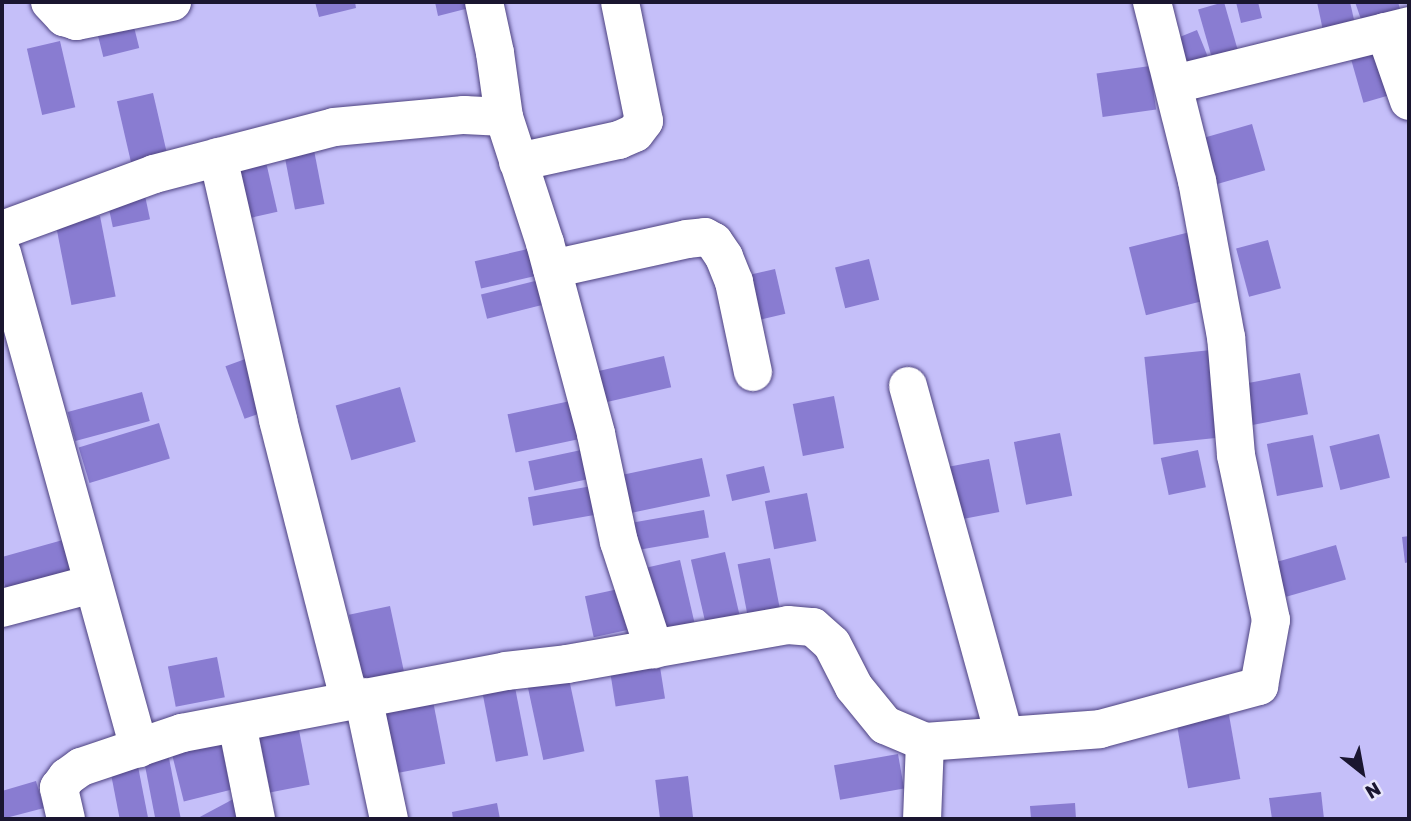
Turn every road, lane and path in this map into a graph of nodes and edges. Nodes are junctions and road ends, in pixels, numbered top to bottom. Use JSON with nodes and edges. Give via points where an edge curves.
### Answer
{"nodes":[{"id":1,"x":50,"y":2,"type":"edge"},
{"id":2,"x":172,"y":2,"type":"edge"},
{"id":3,"x":484,"y":2,"type":"edge"},
{"id":4,"x":620,"y":2,"type":"edge"},
{"id":5,"x":1152,"y":2,"type":"edge"},
{"id":6,"x":1397,"y":29,"type":"edge"},
{"id":7,"x":1175,"y":84,"type":"junction"},
{"id":8,"x":1409,"y":101,"type":"edge"},
{"id":9,"x":504,"y":117,"type":"junction"},
{"id":10,"x":218,"y":158,"type":"junction"},
{"id":11,"x":518,"y":162,"type":"junction"},
{"id":12,"x":2,"y":230,"type":"edge"},
{"id":13,"x":2,"y":254,"type":"edge"},
{"id":14,"x":552,"y":269,"type":"junction"},
{"id":15,"x":753,"y":372,"type":"dead end"},
{"id":16,"x":908,"y":386,"type":"dead end"},
{"id":17,"x":92,"y":584,"type":"junction"},
{"id":18,"x":2,"y":608,"type":"edge"},
{"id":19,"x":654,"y":649,"type":"junction"},
{"id":20,"x":356,"y":698,"type":"junction"},
{"id":21,"x":237,"y":724,"type":"junction"},
{"id":22,"x":1004,"y":735,"type":"junction"},
{"id":23,"x":925,"y":742,"type":"junction"},
{"id":24,"x":139,"y":748,"type":"junction"},
{"id":25,"x":66,"y":819,"type":"edge"},
{"id":26,"x":256,"y":819,"type":"edge"},
{"id":27,"x":389,"y":819,"type":"edge"},
{"id":28,"x":922,"y":819,"type":"edge"}],
"edges":[{"from":1,"to":2,"type":"street","via":[[64,17],[76,21]]},
{"from":3,"to":9,"type":"street"},
{"from":4,"to":11,"type":"street","via":[[644,121],[635,133],[620,140]]},
{"from":5,"to":7,"type":"street"},
{"from":6,"to":7,"type":"street"},
{"from":6,"to":8,"type":"street"},
{"from":7,"to":22,"type":"street","via":[[1226,337],[1237,455],[1271,620],[1259,687],[1100,729]]},
{"from":9,"to":10,"type":"street","via":[[464,115],[334,127]]},
{"from":9,"to":11,"type":"street"},
{"from":10,"to":12,"type":"street","via":[[154,174]]},
{"from":10,"to":20,"type":"street","via":[[278,420]]},
{"from":11,"to":14,"type":"street"},
{"from":13,"to":17,"type":"street"},
{"from":14,"to":15,"type":"street","via":[[705,237],[724,257],[734,282]]},
{"from":14,"to":19,"type":"street","via":[[619,542]]},
{"from":16,"to":22,"type":"street"},
{"from":17,"to":18,"type":"street"},
{"from":17,"to":24,"type":"street"},
{"from":19,"to":20,"type":"street"},
{"from":19,"to":23,"type":"street","via":[[788,625],[813,627],[832,644],[854,687],[885,725]]},
{"from":20,"to":21,"type":"street"},
{"from":20,"to":27,"type":"street"},
{"from":21,"to":24,"type":"street","via":[[182,733]]},
{"from":21,"to":26,"type":"street"},
{"from":22,"to":23,"type":"street"},
{"from":23,"to":28,"type":"street"},
{"from":24,"to":25,"type":"street","via":[[81,767],[67,777],[59,788]]}]}
